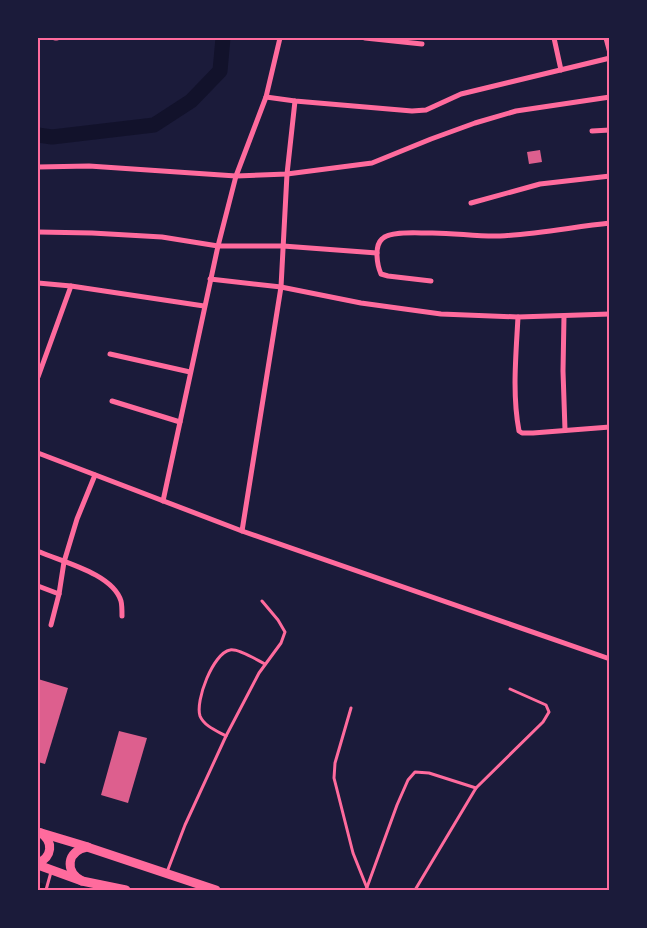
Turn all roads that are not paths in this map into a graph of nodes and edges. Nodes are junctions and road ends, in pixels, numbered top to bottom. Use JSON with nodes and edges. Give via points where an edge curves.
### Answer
{"nodes":[{"id":1,"x":280,"y":38,"type":"edge"},
{"id":2,"x":365,"y":38,"type":"edge"},
{"id":3,"x":554,"y":38,"type":"edge"},
{"id":4,"x":606,"y":38,"type":"edge"},
{"id":5,"x":422,"y":44,"type":"dead end"},
{"id":6,"x":609,"y":53,"type":"edge"},
{"id":7,"x":609,"y":58,"type":"edge"},
{"id":8,"x":561,"y":70,"type":"junction"},
{"id":9,"x":266,"y":97,"type":"junction"},
{"id":10,"x":609,"y":97,"type":"edge"},
{"id":11,"x":295,"y":101,"type":"junction"},
{"id":12,"x":609,"y":130,"type":"edge"},
{"id":13,"x":592,"y":131,"type":"dead end"},
{"id":14,"x":38,"y":167,"type":"edge"},
{"id":15,"x":287,"y":174,"type":"junction"},
{"id":16,"x":236,"y":176,"type":"junction"},
{"id":17,"x":609,"y":176,"type":"edge"},
{"id":18,"x":471,"y":203,"type":"dead end"},
{"id":19,"x":609,"y":223,"type":"edge"},
{"id":20,"x":38,"y":232,"type":"edge"},
{"id":21,"x":218,"y":246,"type":"junction"},
{"id":22,"x":283,"y":246,"type":"junction"},
{"id":23,"x":377,"y":253,"type":"junction"},
{"id":24,"x":210,"y":279,"type":"junction"},
{"id":25,"x":430,"y":281,"type":"dead end"},
{"id":26,"x":38,"y":282,"type":"edge"},
{"id":27,"x":71,"y":286,"type":"junction"},
{"id":28,"x":281,"y":287,"type":"junction"},
{"id":29,"x":204,"y":306,"type":"junction"},
{"id":30,"x":609,"y":314,"type":"edge"},
{"id":31,"x":564,"y":316,"type":"junction"},
{"id":32,"x":518,"y":317,"type":"junction"},
{"id":33,"x":110,"y":354,"type":"dead end"},
{"id":34,"x":190,"y":372,"type":"junction"},
{"id":35,"x":38,"y":377,"type":"edge"},
{"id":36,"x":112,"y":401,"type":"dead end"},
{"id":37,"x":180,"y":422,"type":"junction"},
{"id":38,"x":609,"y":427,"type":"edge"},
{"id":39,"x":565,"y":430,"type":"junction"},
{"id":40,"x":38,"y":453,"type":"edge"},
{"id":41,"x":94,"y":475,"type":"junction"},
{"id":42,"x":163,"y":501,"type":"junction"},
{"id":43,"x":242,"y":531,"type":"junction"},
{"id":44,"x":40,"y":552,"type":"dead end"},
{"id":45,"x":64,"y":562,"type":"junction"},
{"id":46,"x":38,"y":586,"type":"edge"},
{"id":47,"x":59,"y":594,"type":"junction"},
{"id":48,"x":262,"y":601,"type":"dead end"},
{"id":49,"x":122,"y":616,"type":"dead end"},
{"id":50,"x":51,"y":625,"type":"dead end"},
{"id":51,"x":609,"y":659,"type":"edge"},
{"id":52,"x":265,"y":664,"type":"junction"},
{"id":53,"x":510,"y":689,"type":"dead end"},
{"id":54,"x":351,"y":708,"type":"dead end"},
{"id":55,"x":226,"y":736,"type":"junction"},
{"id":56,"x":476,"y":788,"type":"junction"},
{"id":57,"x":38,"y":832,"type":"edge"},
{"id":58,"x":93,"y":848,"type":"junction"},
{"id":59,"x":38,"y":864,"type":"edge"},
{"id":60,"x":51,"y":871,"type":"junction"},
{"id":61,"x":166,"y":874,"type":"junction"},
{"id":62,"x":82,"y":881,"type":"junction"},
{"id":63,"x":366,"y":889,"type":"edge"},
{"id":64,"x":46,"y":890,"type":"edge"},
{"id":65,"x":126,"y":891,"type":"edge"},
{"id":66,"x":216,"y":891,"type":"edge"},
{"id":67,"x":415,"y":891,"type":"edge"}],
"edges":[{"from":1,"to":9,"type":"street"},
{"from":2,"to":5,"type":"street"},
{"from":3,"to":8,"type":"street"},
{"from":4,"to":6,"type":"street"},
{"from":7,"to":8,"type":"street"},
{"from":8,"to":11,"type":"street","via":[[461,94],[426,110]]},
{"from":9,"to":11,"type":"street"},
{"from":9,"to":16,"type":"street"},
{"from":10,"to":15,"type":"street","via":[[516,111],[372,163]]},
{"from":11,"to":15,"type":"street"},
{"from":12,"to":13,"type":"street"},
{"from":14,"to":16,"type":"street","via":[[89,166]]},
{"from":15,"to":16,"type":"street"},
{"from":15,"to":22,"type":"street"},
{"from":16,"to":21,"type":"street"},
{"from":17,"to":18,"type":"street","via":[[540,184]]},
{"from":19,"to":23,"type":"street","via":[[499,236],[394,234],[380,241]]},
{"from":20,"to":21,"type":"street","via":[[162,237]]},
{"from":21,"to":22,"type":"street"},
{"from":21,"to":24,"type":"street"},
{"from":22,"to":23,"type":"street"},
{"from":22,"to":28,"type":"street"},
{"from":23,"to":25,"type":"street","via":[[381,274]]},
{"from":24,"to":28,"type":"street"},
{"from":24,"to":29,"type":"street"},
{"from":26,"to":27,"type":"street"},
{"from":27,"to":29,"type":"street"},
{"from":27,"to":35,"type":"street"},
{"from":28,"to":32,"type":"street","via":[[441,314]]},
{"from":28,"to":43,"type":"street"},
{"from":29,"to":34,"type":"street"},
{"from":30,"to":31,"type":"street"},
{"from":31,"to":32,"type":"street"},
{"from":31,"to":39,"type":"street"},
{"from":32,"to":39,"type":"street","via":[[515,361],[519,431],[522,434]]},
{"from":33,"to":34,"type":"street"},
{"from":34,"to":37,"type":"street"},
{"from":36,"to":37,"type":"street"},
{"from":37,"to":42,"type":"street"},
{"from":38,"to":39,"type":"street"},
{"from":40,"to":41,"type":"street"},
{"from":41,"to":42,"type":"street"},
{"from":41,"to":45,"type":"street"},
{"from":42,"to":43,"type":"street"},
{"from":43,"to":51,"type":"street"},
{"from":44,"to":45,"type":"street"},
{"from":45,"to":47,"type":"street"},
{"from":45,"to":49,"type":"street","via":[[89,571],[112,587],[121,600]]},
{"from":46,"to":47,"type":"street"},
{"from":47,"to":50,"type":"street"},
{"from":48,"to":52,"type":"lane","via":[[285,632]]},
{"from":52,"to":55,"type":"lane"},
{"from":52,"to":55,"type":"lane","via":[[235,650],[216,660],[199,705],[207,725]]},
{"from":53,"to":56,"type":"lane","via":[[546,705],[549,712]]},
{"from":54,"to":63,"type":"lane","via":[[334,763],[334,778]]},
{"from":55,"to":61,"type":"lane"},
{"from":56,"to":63,"type":"lane","via":[[416,772],[397,805]]},
{"from":56,"to":67,"type":"lane"},
{"from":57,"to":58,"type":"highway"},
{"from":57,"to":59,"type":"highway","via":[[47,838],[50,848]]},
{"from":58,"to":61,"type":"highway"},
{"from":58,"to":62,"type":"highway","via":[[82,848],[72,858],[72,871]]},
{"from":59,"to":60,"type":"highway"},
{"from":60,"to":62,"type":"highway"},
{"from":60,"to":64,"type":"lane"},
{"from":61,"to":66,"type":"highway"},
{"from":62,"to":65,"type":"highway"}]}
